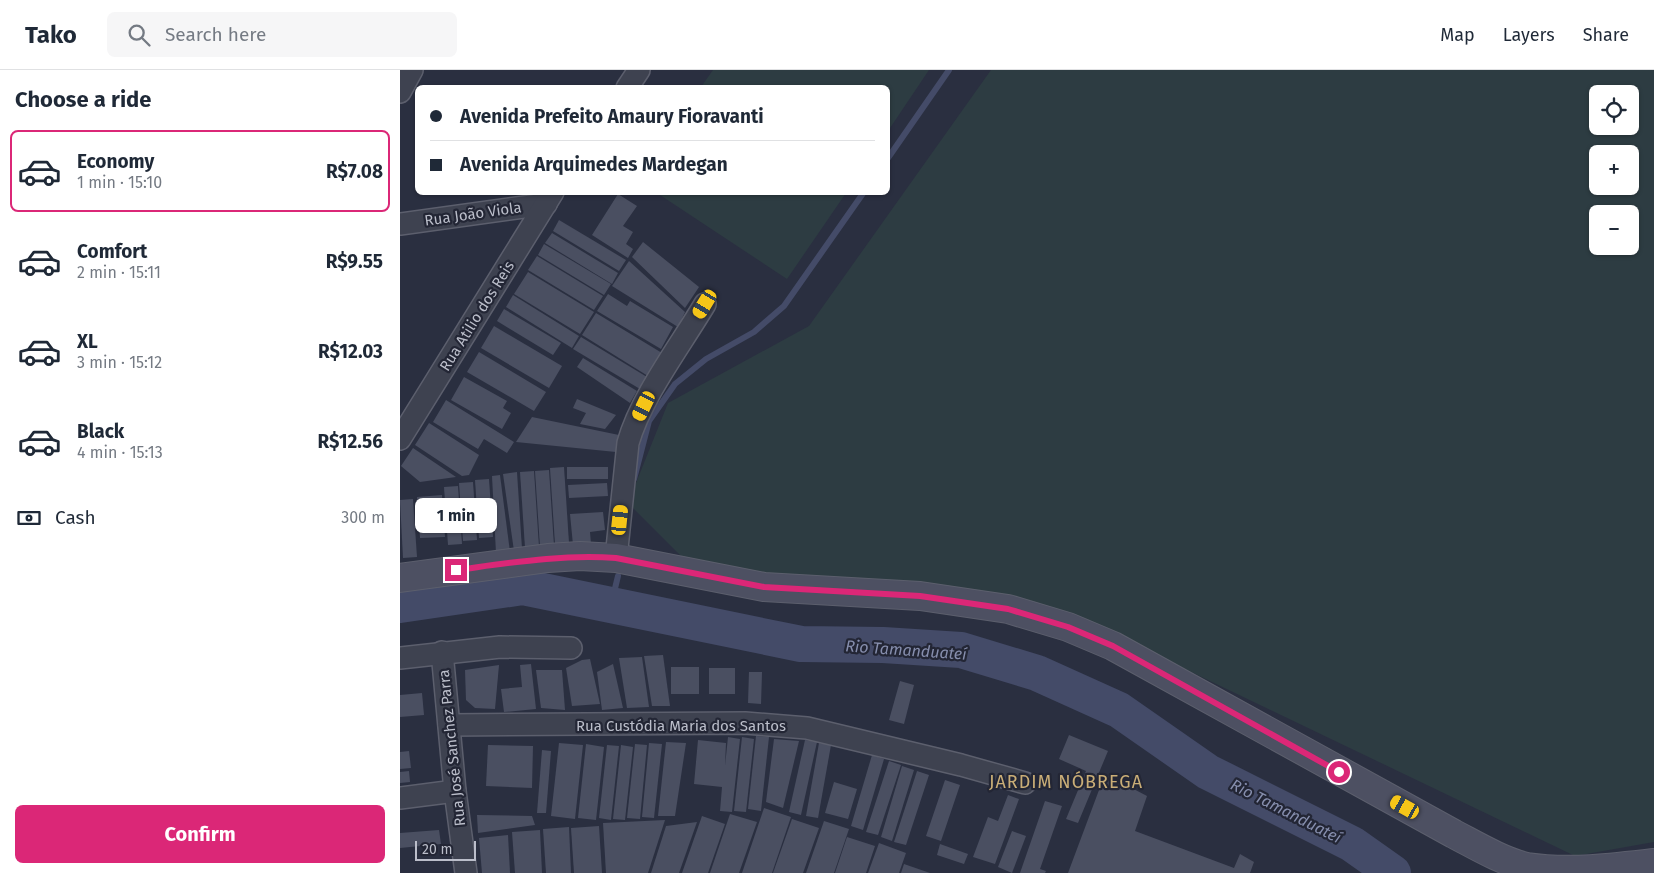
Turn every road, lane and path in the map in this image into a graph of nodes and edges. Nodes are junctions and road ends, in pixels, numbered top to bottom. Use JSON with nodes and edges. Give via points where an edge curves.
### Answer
{"nodes":[{"id":1,"x":412,"y":70,"type":"edge"},
{"id":2,"x":640,"y":70,"type":"edge"},
{"id":3,"x":629,"y":85,"type":"edge"},
{"id":4,"x":400,"y":92,"type":"edge"},
{"id":5,"x":550,"y":198,"type":"edge"},
{"id":6,"x":400,"y":224,"type":"edge"},
{"id":7,"x":705,"y":304,"type":"dead end"},
{"id":8,"x":403,"y":428,"type":"edge"},
{"id":9,"x":616,"y":558,"type":"junction"},
{"id":10,"x":400,"y":578,"type":"edge"},
{"id":11,"x":571,"y":648,"type":"dead end"},
{"id":12,"x":442,"y":652,"type":"junction"},
{"id":13,"x":400,"y":658,"type":"edge"},
{"id":14,"x":449,"y":725,"type":"junction"},
{"id":15,"x":1025,"y":784,"type":"dead end"},
{"id":16,"x":455,"y":791,"type":"junction"},
{"id":17,"x":400,"y":798,"type":"edge"},
{"id":18,"x":1654,"y":863,"type":"edge"},
{"id":19,"x":466,"y":873,"type":"edge"}],
"edges":[{"from":1,"to":4,"type":"street"},
{"from":2,"to":3,"type":"street"},
{"from":5,"to":6,"type":"street","name":"Rua João Viola"},
{"from":5,"to":8,"type":"street","name":"Rua Atilio dos Reis"},
{"from":7,"to":9,"type":"street","via":[[632,431]]},
{"from":9,"to":10,"type":"street","via":[[548,558]]},
{"from":9,"to":18,"type":"street","via":[[764,587],[920,596],[1008,609],[1068,627],[1113,646],[1501,858],[1527,867],[1558,871]]},
{"from":11,"to":12,"type":"street","via":[[500,647]]},
{"from":12,"to":13,"type":"street"},
{"from":12,"to":14,"type":"street","name":"Rua José Sanchez Parra"},
{"from":14,"to":15,"type":"street","name":"Rua Custódia Maria dos Santos","via":[[745,723],[807,728]]},
{"from":14,"to":16,"type":"street","name":"Rua José Sanchez Parra"},
{"from":16,"to":17,"type":"street"},
{"from":16,"to":19,"type":"street","name":"Rua José Sanchez Parra"}]}
